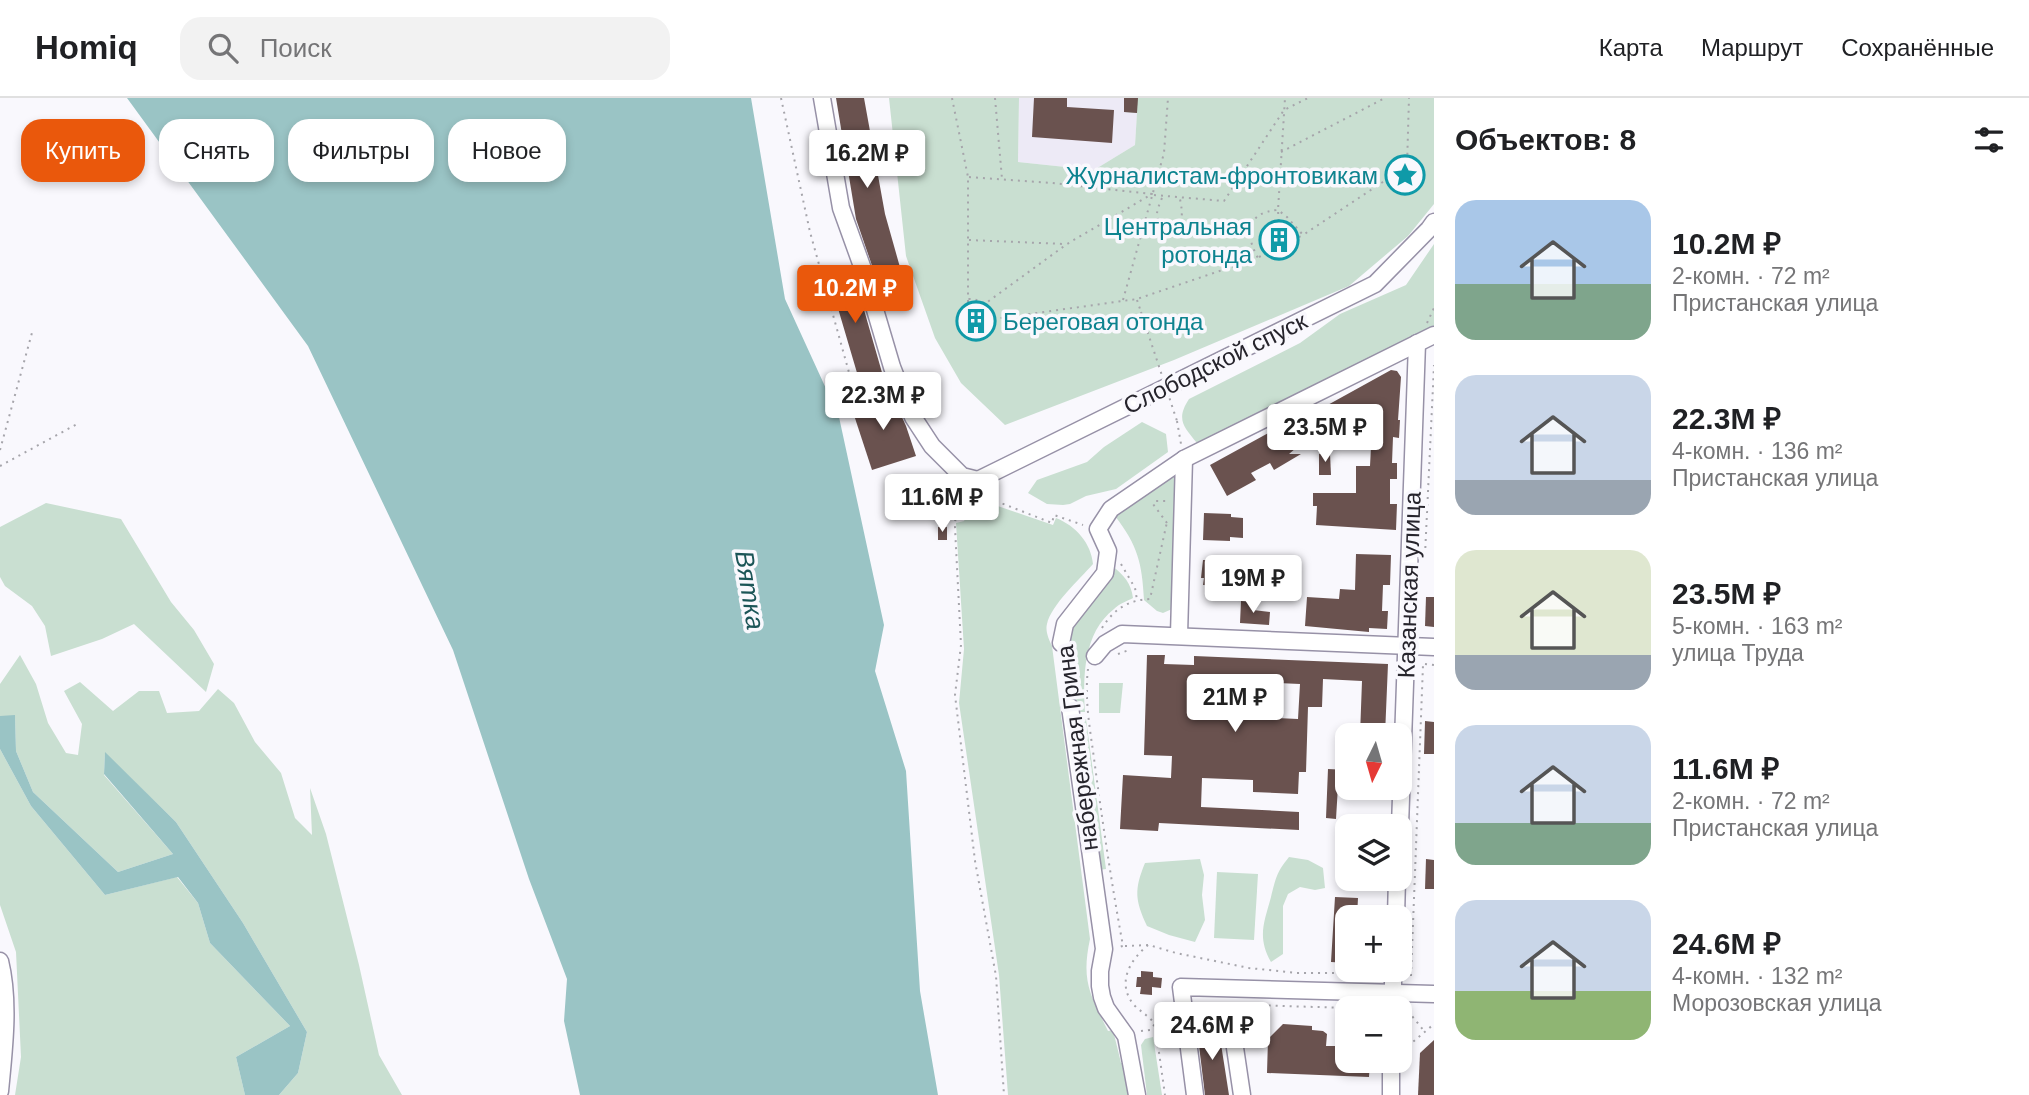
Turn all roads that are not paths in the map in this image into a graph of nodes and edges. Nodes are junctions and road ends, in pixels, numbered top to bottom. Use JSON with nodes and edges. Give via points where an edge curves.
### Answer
{"nodes":[{"id":1,"x":822,"y":98,"type":"edge"},
{"id":2,"x":1434,"y":222,"type":"edge"},
{"id":3,"x":1434,"y":335,"type":"edge"},
{"id":4,"x":1417,"y":343,"type":"junction"},
{"id":5,"x":1184,"y":458,"type":"junction"},
{"id":6,"x":1179,"y":635,"type":"junction"},
{"id":7,"x":1061,"y":643,"type":"road end"},
{"id":8,"x":1407,"y":646,"type":"junction"},
{"id":9,"x":1434,"y":648,"type":"edge"},
{"id":10,"x":1091,"y":660,"type":"road end"},
{"id":11,"x":1070,"y":708,"type":"road end"},
{"id":12,"x":1400,"y":814,"type":"edge"},
{"id":13,"x":0,"y":961,"type":"edge"},
{"id":14,"x":1434,"y":994,"type":"edge"},
{"id":15,"x":1335,"y":996,"type":"edge"},
{"id":16,"x":1412,"y":997,"type":"edge"},
{"id":17,"x":1234,"y":1041,"type":"dead end"},
{"id":18,"x":2,"y":1054,"type":"edge"},
{"id":19,"x":1391,"y":1073,"type":"edge"},
{"id":20,"x":0,"y":1091,"type":"edge"},
{"id":21,"x":1137,"y":1095,"type":"edge"},
{"id":22,"x":1195,"y":1095,"type":"edge"},
{"id":23,"x":1242,"y":1095,"type":"edge"},
{"id":24,"x":1391,"y":1095,"type":"edge"}],
"edges":[{"from":1,"to":2,"type":"street","name":"Слободской спуск","via":[[841,208],[892,367],[917,425],[962,476],[967,490],[1375,284]]},
{"from":3,"to":4,"type":"street"},
{"from":4,"to":5,"type":"street"},
{"from":4,"to":8,"type":"street","name":"Казанская улица"},
{"from":5,"to":6,"type":"street"},
{"from":5,"to":7,"type":"street","name":"набережная Грина","via":[[1111,509],[1098,529],[1108,551],[1105,573],[1065,624]]},
{"from":6,"to":8,"type":"street"},
{"from":6,"to":10,"type":"street","via":[[1122,634]]},
{"from":8,"to":9,"type":"street"},
{"from":8,"to":12,"type":"street","name":"Казанская улица"},
{"from":11,"to":21,"type":"street","name":"набережная Грина","via":[[1104,949],[1102,997],[1126,1036]]},
{"from":13,"to":18,"type":"street"},
{"from":14,"to":16,"type":"street"},
{"from":15,"to":22,"type":"street","via":[[1181,987]]},
{"from":17,"to":23,"type":"street"},
{"from":18,"to":20,"type":"street"},
{"from":19,"to":24,"type":"street"}]}
